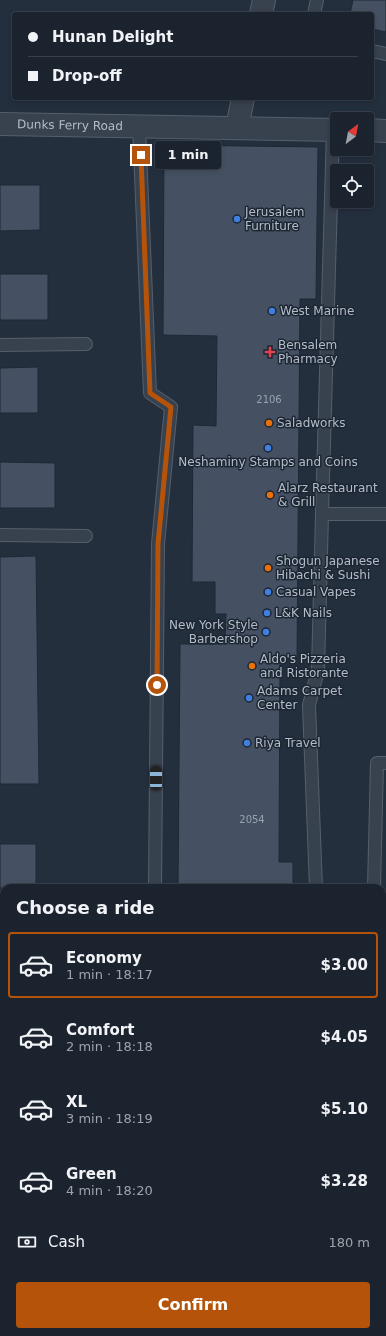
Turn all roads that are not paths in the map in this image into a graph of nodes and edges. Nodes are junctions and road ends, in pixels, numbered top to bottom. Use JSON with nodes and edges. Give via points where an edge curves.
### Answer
{"nodes":[{"id":1,"x":264,"y":0,"type":"edge"},
{"id":2,"x":317,"y":0,"type":"edge"},
{"id":3,"x":261,"y":12,"type":"edge"},
{"id":4,"x":314,"y":12,"type":"edge"},
{"id":5,"x":374,"y":51,"type":"edge"},
{"id":6,"x":386,"y":54,"type":"edge"},
{"id":7,"x":243,"y":100,"type":"edge"},
{"id":8,"x":0,"y":124,"type":"edge"},
{"id":9,"x":140,"y":126,"type":"junction"},
{"id":10,"x":237,"y":128,"type":"junction"},
{"id":11,"x":330,"y":130,"type":"edge"},
{"id":12,"x":374,"y":130,"type":"edge"},
{"id":13,"x":386,"y":131,"type":"edge"},
{"id":14,"x":334,"y":156,"type":"edge"},
{"id":15,"x":86,"y":344,"type":"dead end"},
{"id":16,"x":0,"y":345,"type":"edge"},
{"id":17,"x":322,"y":514,"type":"junction"},
{"id":18,"x":386,"y":514,"type":"edge"},
{"id":19,"x":0,"y":535,"type":"edge"},
{"id":20,"x":86,"y":536,"type":"dead end"},
{"id":21,"x":386,"y":763,"type":"edge"},
{"id":22,"x":155,"y":884,"type":"edge"},
{"id":23,"x":316,"y":884,"type":"edge"},
{"id":24,"x":374,"y":884,"type":"edge"}],
"edges":[{"from":1,"to":3,"type":"street"},
{"from":2,"to":4,"type":"lane"},
{"from":5,"to":6,"type":"lane"},
{"from":7,"to":10,"type":"street"},
{"from":8,"to":9,"type":"street","name":"Dunks Ferry Road"},
{"from":9,"to":10,"type":"street","name":"Dunks Ferry Road"},
{"from":9,"to":22,"type":"lane","via":[[150,393],[171,407],[158,544]]},
{"from":10,"to":11,"type":"street","name":"Dunks Ferry Road"},
{"from":12,"to":13,"type":"street"},
{"from":14,"to":17,"type":"lane"},
{"from":15,"to":16,"type":"lane"},
{"from":17,"to":18,"type":"lane"},
{"from":17,"to":23,"type":"lane","via":[[318,670],[309,705]]},
{"from":19,"to":20,"type":"lane"},
{"from":21,"to":24,"type":"lane","via":[[377,763]]}]}
